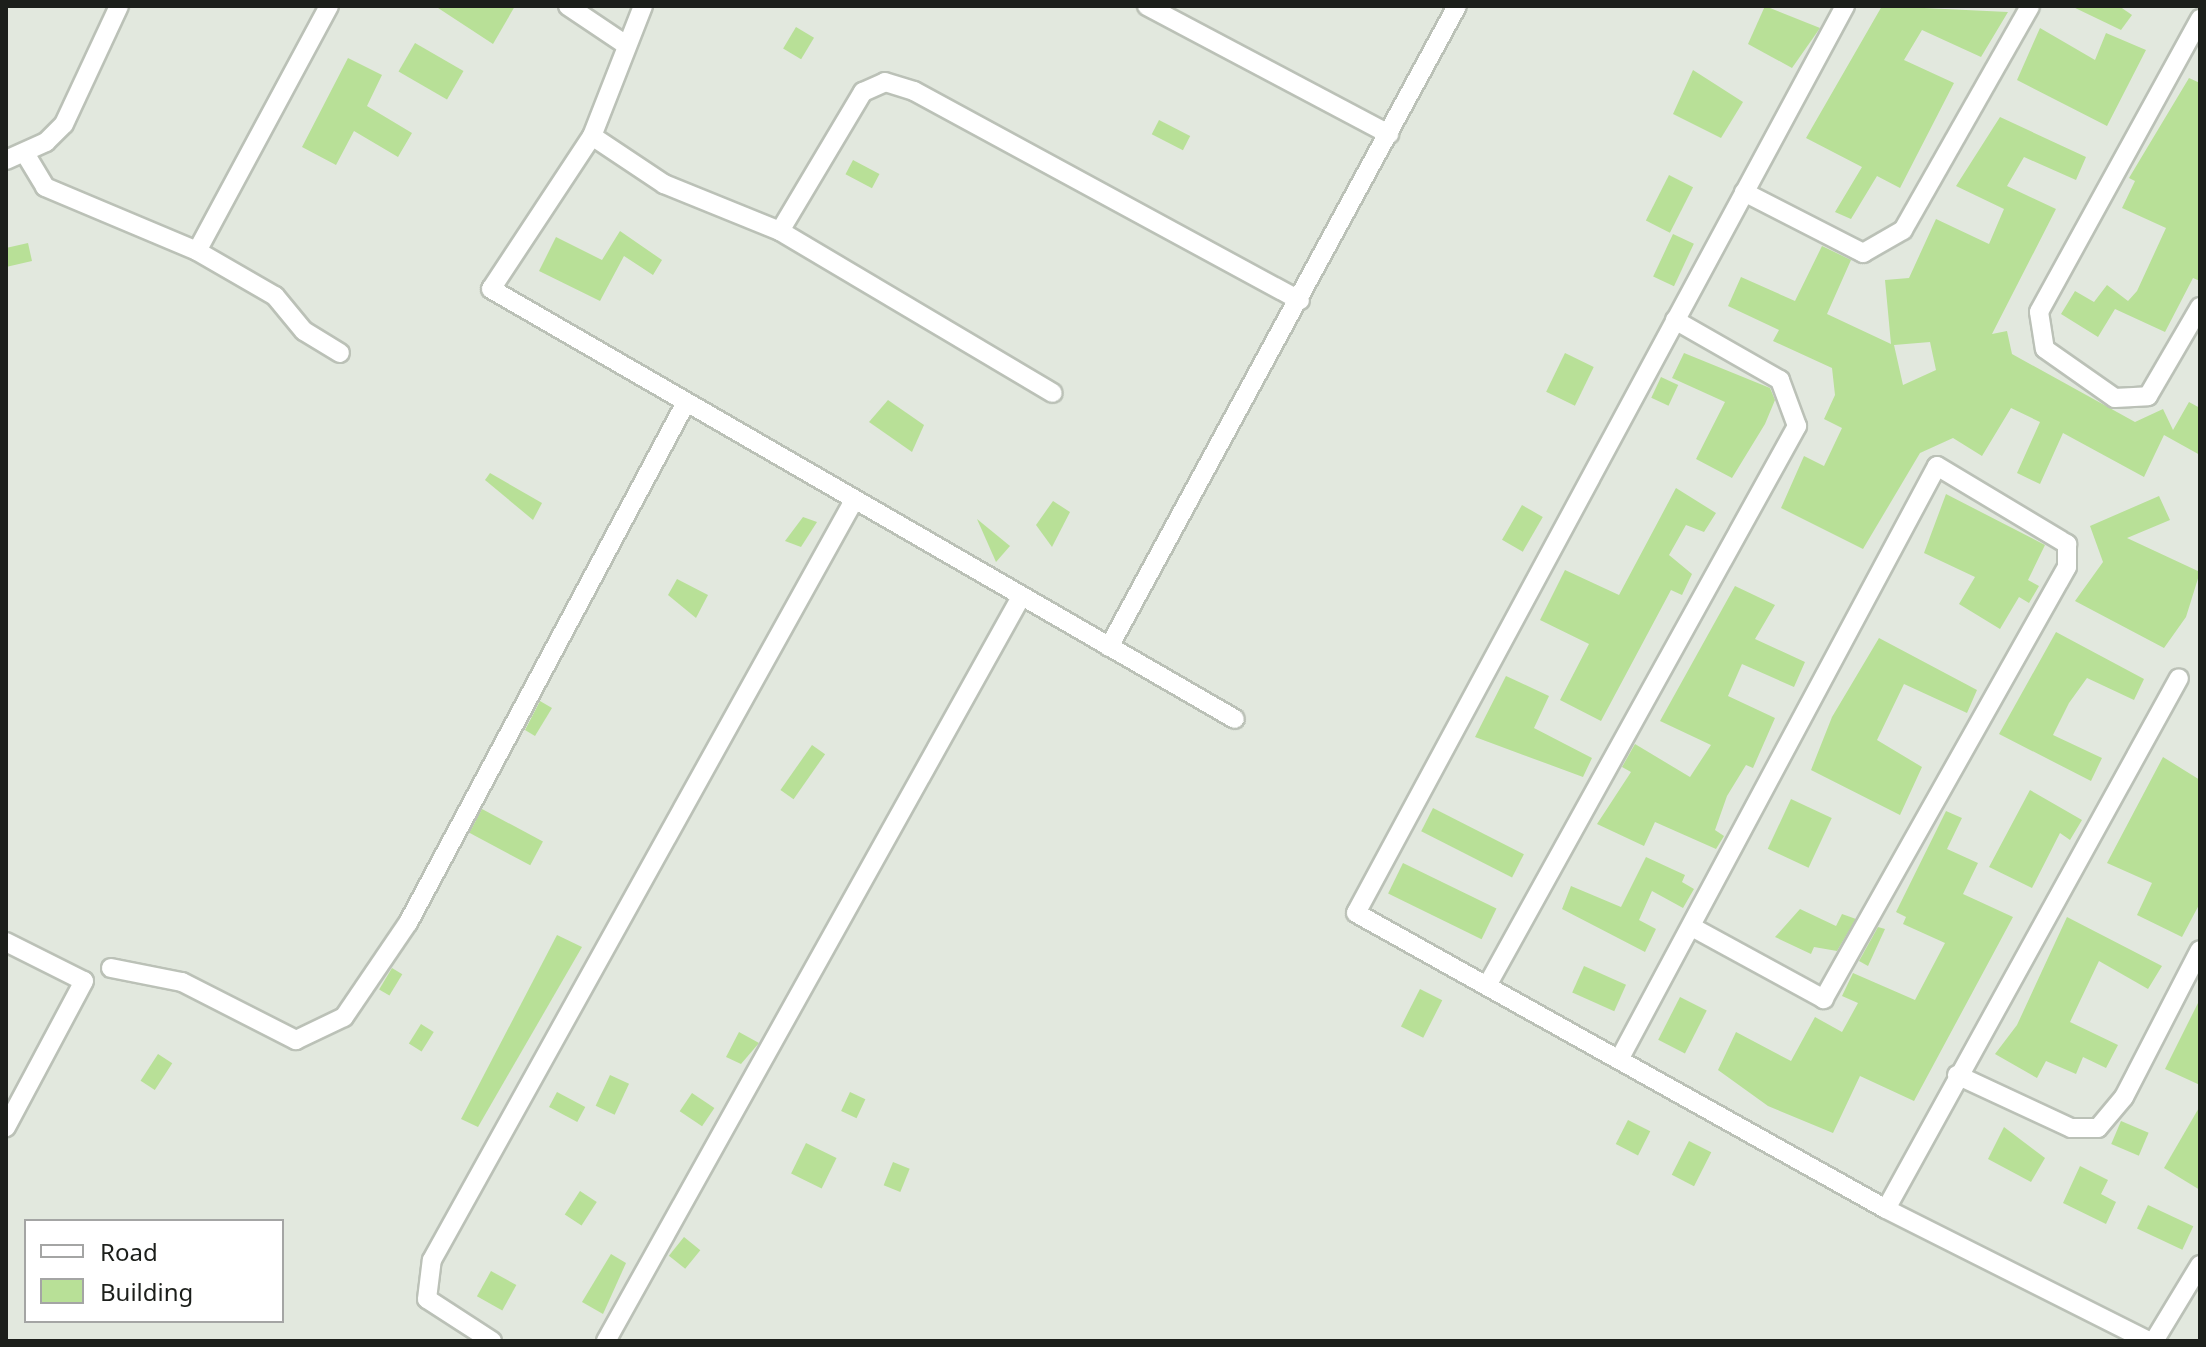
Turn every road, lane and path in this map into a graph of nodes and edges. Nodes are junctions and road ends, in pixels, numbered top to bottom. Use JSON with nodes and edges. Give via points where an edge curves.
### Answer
{"nodes":[{"id":1,"x":119,"y":6,"type":"edge"},
{"id":2,"x":329,"y":6,"type":"edge"},
{"id":3,"x":568,"y":6,"type":"edge"},
{"id":4,"x":643,"y":6,"type":"edge"},
{"id":5,"x":1147,"y":6,"type":"edge"},
{"id":6,"x":1457,"y":6,"type":"edge"},
{"id":7,"x":1845,"y":6,"type":"edge"},
{"id":8,"x":2030,"y":6,"type":"edge"},
{"id":9,"x":2200,"y":19,"type":"edge"},
{"id":10,"x":623,"y":43,"type":"junction"},
{"id":11,"x":1389,"y":134,"type":"junction"},
{"id":12,"x":592,"y":136,"type":"junction"},
{"id":13,"x":26,"y":155,"type":"junction"},
{"id":14,"x":6,"y":160,"type":"edge"},
{"id":15,"x":1744,"y":192,"type":"junction"},
{"id":16,"x":780,"y":231,"type":"junction"},
{"id":17,"x":197,"y":251,"type":"junction"},
{"id":18,"x":1300,"y":301,"type":"junction"},
{"id":19,"x":2200,"y":307,"type":"edge"},
{"id":20,"x":1675,"y":320,"type":"junction"},
{"id":21,"x":340,"y":353,"type":"dead end"},
{"id":22,"x":1053,"y":393,"type":"dead end"},
{"id":23,"x":684,"y":406,"type":"junction"},
{"id":24,"x":853,"y":502,"type":"junction"},
{"id":25,"x":1021,"y":597,"type":"junction"},
{"id":26,"x":1109,"y":647,"type":"junction"},
{"id":27,"x":2179,"y":678,"type":"dead end"},
{"id":28,"x":1235,"y":719,"type":"dead end"},
{"id":29,"x":1692,"y":927,"type":"junction"},
{"id":30,"x":6,"y":942,"type":"edge"},
{"id":31,"x":2200,"y":950,"type":"edge"},
{"id":32,"x":111,"y":968,"type":"dead end"},
{"id":33,"x":1488,"y":984,"type":"junction"},
{"id":34,"x":1621,"y":1056,"type":"junction"},
{"id":35,"x":1957,"y":1075,"type":"junction"},
{"id":36,"x":6,"y":1127,"type":"edge"},
{"id":37,"x":1886,"y":1209,"type":"junction"},
{"id":38,"x":2200,"y":1265,"type":"edge"},
{"id":39,"x":492,"y":1341,"type":"edge"},
{"id":40,"x":606,"y":1341,"type":"edge"},
{"id":41,"x":2148,"y":1341,"type":"edge"},
{"id":42,"x":2154,"y":1341,"type":"edge"}],
"edges":[{"from":1,"to":13,"type":"street","via":[[64,124]]},
{"from":2,"to":17,"type":"street"},
{"from":3,"to":10,"type":"street"},
{"from":4,"to":10,"type":"street"},
{"from":5,"to":11,"type":"street"},
{"from":6,"to":11,"type":"street"},
{"from":7,"to":15,"type":"street"},
{"from":8,"to":15,"type":"street","via":[[1903,230],[1863,253]]},
{"from":9,"to":19,"type":"street","via":[[2039,312],[2045,349],[2115,398],[2148,396]]},
{"from":10,"to":12,"type":"street"},
{"from":11,"to":18,"type":"street"},
{"from":12,"to":16,"type":"street","via":[[664,184]]},
{"from":12,"to":23,"type":"street","via":[[491,289]]},
{"from":13,"to":14,"type":"street"},
{"from":13,"to":17,"type":"street","via":[[45,187]]},
{"from":15,"to":20,"type":"street"},
{"from":16,"to":18,"type":"street","via":[[863,92],[885,82],[914,91]]},
{"from":16,"to":22,"type":"street"},
{"from":17,"to":21,"type":"street","via":[[275,296],[304,331]]},
{"from":18,"to":26,"type":"street"},
{"from":20,"to":33,"type":"street","via":[[1780,380],[1797,426]]},
{"from":20,"to":33,"type":"street","via":[[1356,913]]},
{"from":23,"to":24,"type":"street"},
{"from":23,"to":32,"type":"street","via":[[408,923],[344,1017],[296,1040],[182,982]]},
{"from":24,"to":25,"type":"street"},
{"from":24,"to":39,"type":"street","via":[[432,1260],[427,1299]]},
{"from":25,"to":26,"type":"street"},
{"from":25,"to":40,"type":"street"},
{"from":26,"to":28,"type":"street"},
{"from":27,"to":35,"type":"street"},
{"from":29,"to":29,"type":"street","via":[[1937,466],[2067,544],[2067,567],[1824,999]]},
{"from":29,"to":34,"type":"street"},
{"from":30,"to":36,"type":"street","via":[[84,981]]},
{"from":31,"to":35,"type":"street","via":[[2124,1097],[2098,1128],[2071,1128]]},
{"from":33,"to":34,"type":"street"},
{"from":34,"to":37,"type":"street"},
{"from":35,"to":37,"type":"street"},
{"from":37,"to":41,"type":"street"},
{"from":38,"to":42,"type":"street"}]}
